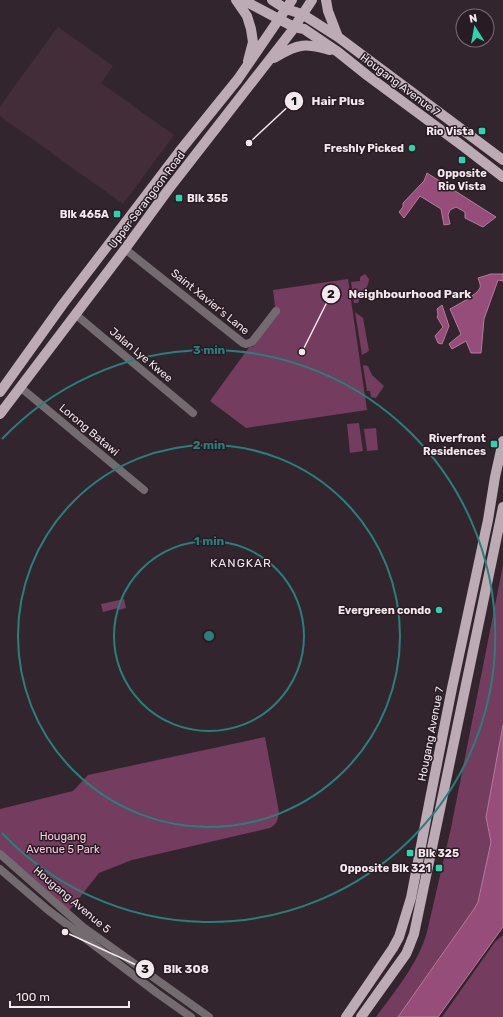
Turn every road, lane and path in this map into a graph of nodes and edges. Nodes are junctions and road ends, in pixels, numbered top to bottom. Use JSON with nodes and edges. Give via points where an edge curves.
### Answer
{"nodes":[{"id":1,"x":236,"y":0,"type":"edge"},
{"id":2,"x":243,"y":0,"type":"edge"},
{"id":3,"x":272,"y":0,"type":"edge"},
{"id":4,"x":292,"y":0,"type":"edge"},
{"id":5,"x":312,"y":0,"type":"edge"},
{"id":6,"x":326,"y":0,"type":"edge"},
{"id":7,"x":286,"y":9,"type":"junction"},
{"id":8,"x":302,"y":14,"type":"junction"},
{"id":9,"x":279,"y":19,"type":"junction"},
{"id":10,"x":294,"y":27,"type":"junction"},
{"id":11,"x":338,"y":37,"type":"junction"},
{"id":12,"x":338,"y":52,"type":"junction"},
{"id":13,"x":267,"y":63,"type":"junction"},
{"id":14,"x":247,"y":66,"type":"junction"},
{"id":15,"x":503,"y":160,"type":"edge"},
{"id":16,"x":503,"y":177,"type":"edge"},
{"id":17,"x":125,"y":249,"type":"junction"},
{"id":18,"x":276,"y":311,"type":"dead end"},
{"id":19,"x":75,"y":314,"type":"junction"},
{"id":20,"x":20,"y":387,"type":"junction"},
{"id":21,"x":0,"y":392,"type":"edge"},
{"id":22,"x":194,"y":413,"type":"dead end"},
{"id":23,"x":0,"y":414,"type":"edge"},
{"id":24,"x":503,"y":442,"type":"edge"},
{"id":25,"x":144,"y":490,"type":"dead end"},
{"id":26,"x":503,"y":508,"type":"edge"},
{"id":27,"x":0,"y":854,"type":"edge"},
{"id":28,"x":0,"y":869,"type":"edge"},
{"id":29,"x":191,"y":1017,"type":"edge"},
{"id":30,"x":209,"y":1017,"type":"edge"},
{"id":31,"x":346,"y":1017,"type":"edge"},
{"id":32,"x":361,"y":1017,"type":"edge"}],
"edges":[{"from":1,"to":14,"type":"main road","via":[[247,16],[251,29],[252,42]]},
{"from":2,"to":9,"type":"main road","name":"Hougang Avenue 7"},
{"from":3,"to":7,"type":"main road","name":"Hougang Avenue 7"},
{"from":4,"to":7,"type":"main road","name":"Upper Serangoon Road"},
{"from":5,"to":8,"type":"main road","name":"Upper Serangoon Road"},
{"from":6,"to":11,"type":"main road"},
{"from":7,"to":8,"type":"main road","name":"Hougang Avenue 7"},
{"from":7,"to":9,"type":"main road","name":"Upper Serangoon Road"},
{"from":8,"to":10,"type":"main road","name":"Upper Serangoon Road"},
{"from":8,"to":11,"type":"main road","name":"Hougang Avenue 7"},
{"from":9,"to":10,"type":"main road","name":"Hougang Avenue 7"},
{"from":9,"to":14,"type":"main road","name":"Upper Serangoon Road"},
{"from":10,"to":12,"type":"main road","name":"Hougang Avenue 7","via":[[304,29]]},
{"from":10,"to":13,"type":"main road","name":"Upper Serangoon Road"},
{"from":11,"to":15,"type":"main road","name":"Hougang Avenue 7"},
{"from":12,"to":13,"type":"main road","via":[[315,46],[300,46],[282,53]]},
{"from":12,"to":16,"type":"main road","name":"Hougang Avenue 7"},
{"from":13,"to":17,"type":"main road","name":"Upper Serangoon Road"},
{"from":14,"to":21,"type":"main road","name":"Upper Serangoon Road","via":[[63,304]]},
{"from":17,"to":18,"type":"street","name":"Saint Xavier's Lane","via":[[243,343],[252,342]]},
{"from":17,"to":19,"type":"main road","name":"Upper Serangoon Road"},
{"from":19,"to":20,"type":"main road","name":"Upper Serangoon Road"},
{"from":19,"to":22,"type":"street","name":"Jalan Lye Kwee"},
{"from":20,"to":23,"type":"main road","name":"Upper Serangoon Road"},
{"from":20,"to":25,"type":"street","name":"Lorong Batawi"},
{"from":24,"to":31,"type":"main road","name":"Hougang Avenue 7","via":[[411,898],[394,948]]},
{"from":26,"to":32,"type":"main road","via":[[414,934],[406,954]]},
{"from":27,"to":30,"type":"street","name":"Hougang Avenue 5","via":[[83,927]]},
{"from":28,"to":29,"type":"street","name":"Hougang Avenue 5","via":[[60,919]]}]}
